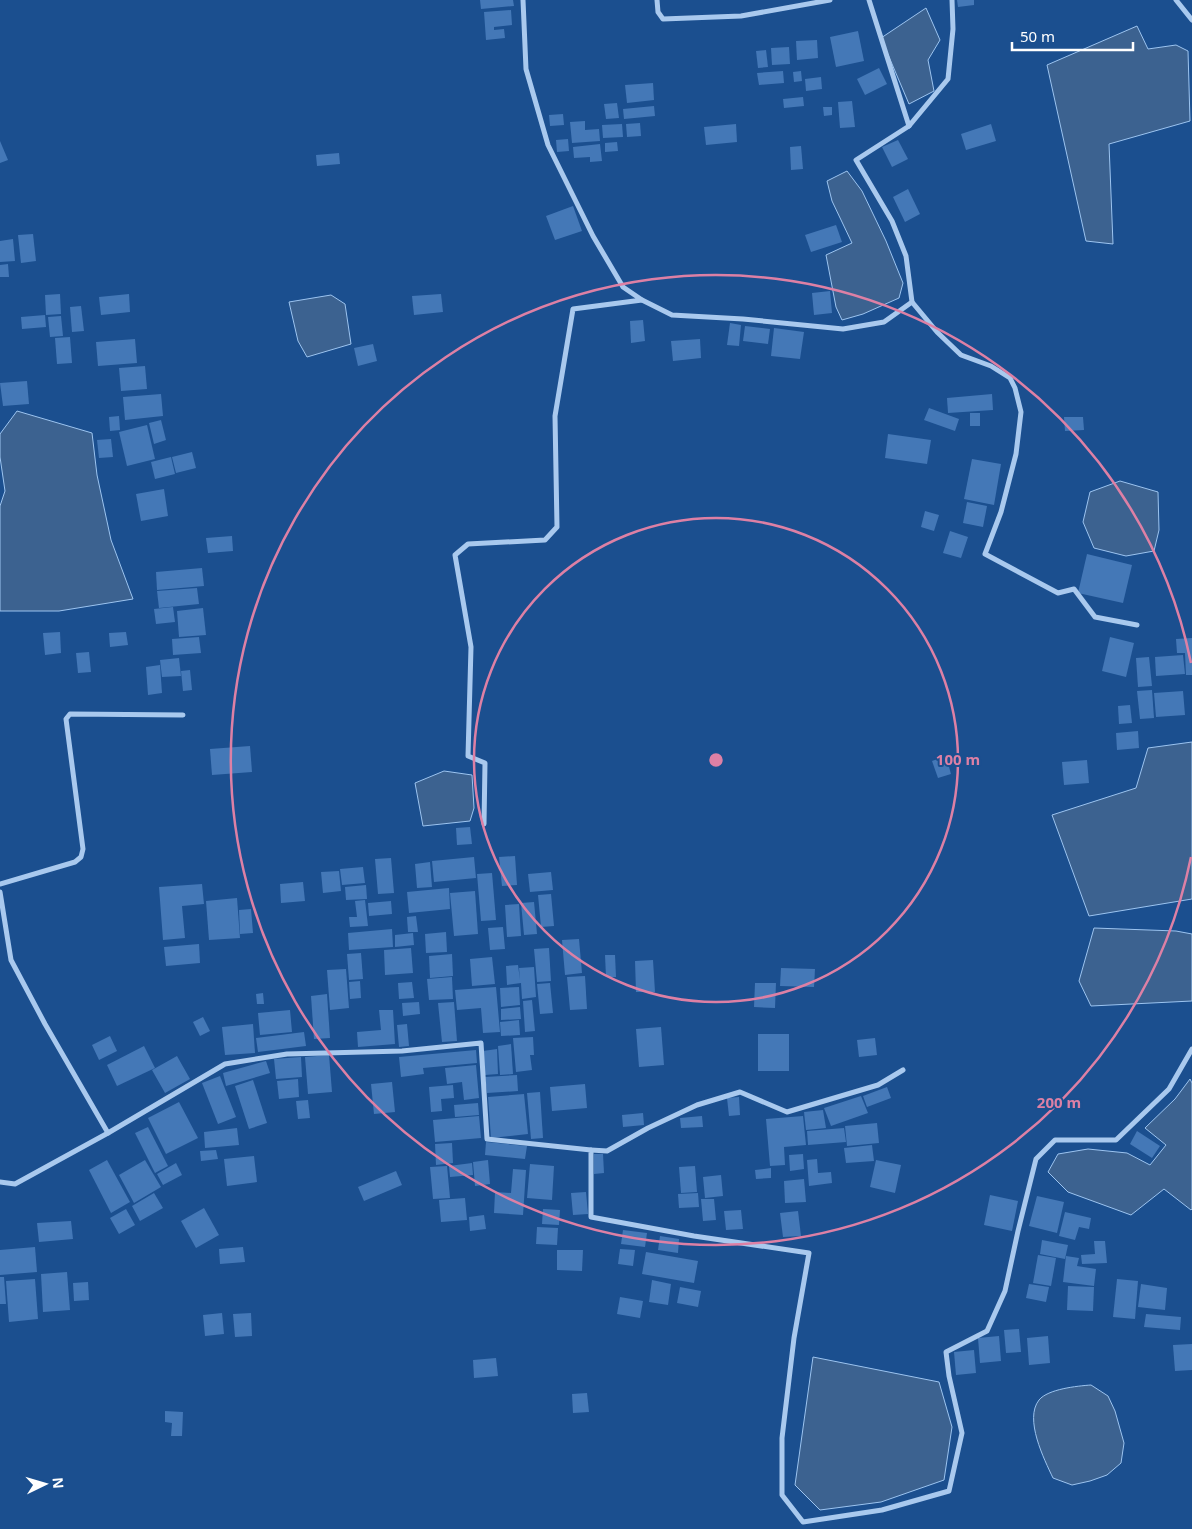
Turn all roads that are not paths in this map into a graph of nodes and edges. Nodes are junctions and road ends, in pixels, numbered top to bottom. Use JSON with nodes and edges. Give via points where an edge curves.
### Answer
{"nodes":[{"id":1,"x":523,"y":0,"type":"edge"},
{"id":2,"x":657,"y":0,"type":"edge"},
{"id":3,"x":830,"y":0,"type":"edge"},
{"id":4,"x":869,"y":0,"type":"edge"},
{"id":5,"x":952,"y":0,"type":"edge"},
{"id":6,"x":1176,"y":0,"type":"edge"},
{"id":7,"x":1192,"y":20,"type":"edge"},
{"id":8,"x":909,"y":126,"type":"junction"},
{"id":9,"x":642,"y":300,"type":"junction"},
{"id":10,"x":912,"y":302,"type":"junction"},
{"id":11,"x":1137,"y":625,"type":"dead end"},
{"id":12,"x":183,"y":715,"type":"dead end"},
{"id":13,"x":484,"y":824,"type":"dead end"},
{"id":14,"x":0,"y":884,"type":"edge"},
{"id":15,"x":0,"y":892,"type":"edge"},
{"id":16,"x":1192,"y":1049,"type":"edge"},
{"id":17,"x":904,"y":1070,"type":"dead end"},
{"id":18,"x":108,"y":1134,"type":"junction"},
{"id":19,"x":591,"y":1150,"type":"junction"},
{"id":20,"x":0,"y":1182,"type":"edge"}],
"edges":[{"from":1,"to":9,"type":"street","via":[[526,69],[548,145],[593,236],[623,287]]},
{"from":2,"to":3,"type":"street","via":[[658,12],[663,19],[741,16]]},
{"from":4,"to":8,"type":"street"},
{"from":5,"to":8,"type":"street","via":[[948,80]]},
{"from":6,"to":7,"type":"street"},
{"from":8,"to":10,"type":"street","via":[[856,160],[892,221],[906,256]]},
{"from":9,"to":10,"type":"street","via":[[672,315],[843,329],[884,322]]},
{"from":9,"to":13,"type":"street","via":[[573,309],[555,416],[557,527],[545,540],[468,544],[455,555],[471,647],[468,756],[485,763]]},
{"from":10,"to":11,"type":"street","via":[[961,356],[992,366],[1010,378],[1015,388],[1020,412],[1016,454],[1001,512],[985,554],[1058,593],[1074,589],[1095,617]]},
{"from":12,"to":14,"type":"street","via":[[70,714],[66,719],[83,850],[81,857],[75,862]]},
{"from":15,"to":18,"type":"street","via":[[11,960]]},
{"from":16,"to":19,"type":"street","via":[[1169,1089],[1116,1140],[1055,1140],[1036,1159],[1005,1292],[987,1331],[946,1352],[962,1433],[949,1491],[882,1510],[803,1522],[782,1495],[782,1438],[794,1338],[810,1253],[591,1217]]},
{"from":17,"to":19,"type":"street","via":[[878,1085],[787,1112],[740,1092],[697,1106],[607,1151]]},
{"from":18,"to":19,"type":"street","via":[[225,1064],[287,1054],[402,1051],[481,1043],[487,1139]]},
{"from":18,"to":20,"type":"street","via":[[14,1184]]}]}
